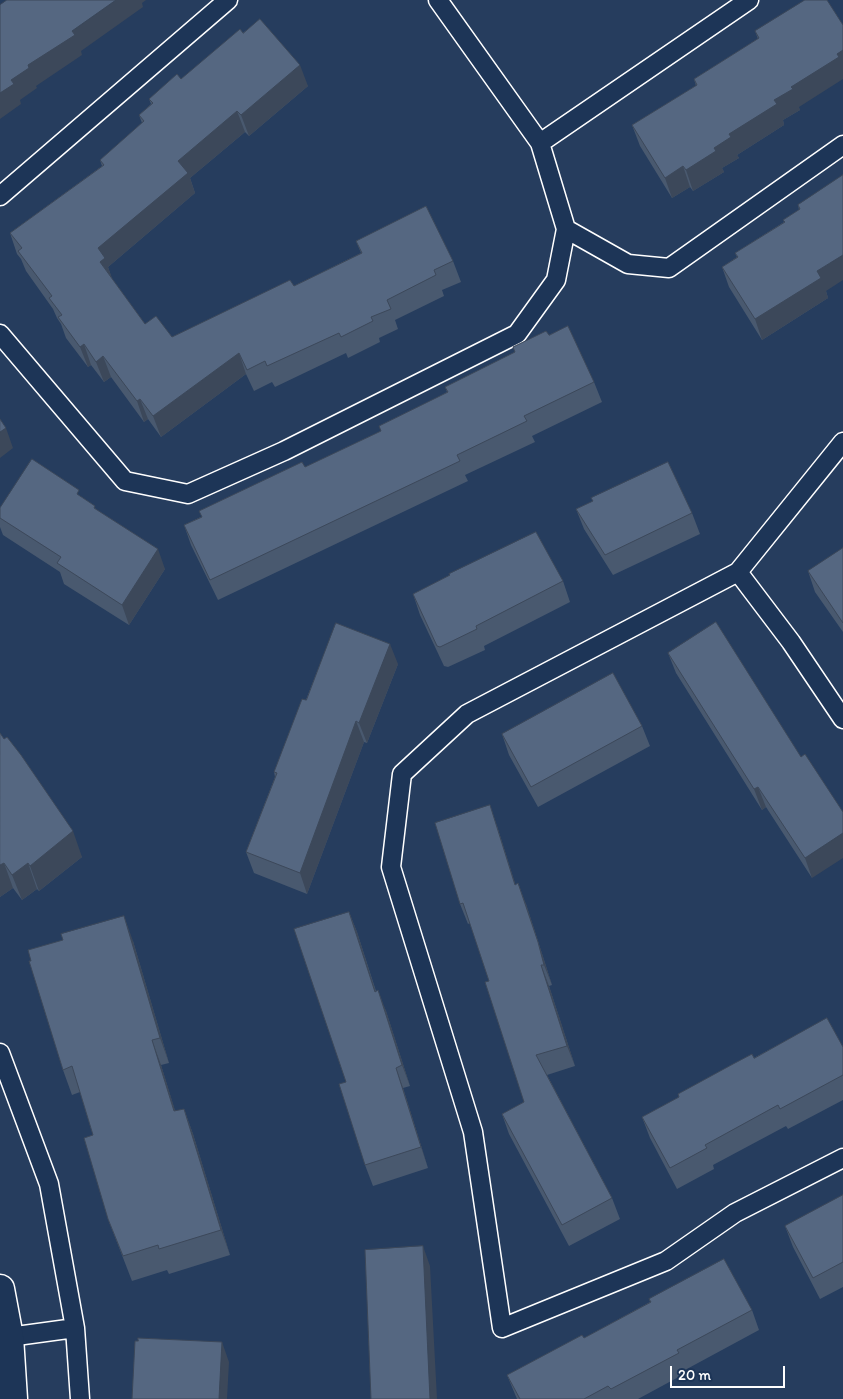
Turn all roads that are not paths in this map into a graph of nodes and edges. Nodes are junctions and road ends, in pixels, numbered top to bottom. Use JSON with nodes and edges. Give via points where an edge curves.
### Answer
{"nodes":[{"id":1,"x":228,"y":0,"type":"edge"},
{"id":2,"x":438,"y":0,"type":"edge"},
{"id":3,"x":749,"y":0,"type":"edge"},
{"id":4,"x":540,"y":143,"type":"junction"},
{"id":5,"x":843,"y":145,"type":"edge"},
{"id":6,"x":0,"y":196,"type":"edge"},
{"id":7,"x":566,"y":229,"type":"junction"},
{"id":8,"x":0,"y":334,"type":"edge"},
{"id":9,"x":843,"y":442,"type":"edge"},
{"id":10,"x":738,"y":572,"type":"junction"},
{"id":11,"x":843,"y":719,"type":"edge"},
{"id":12,"x":0,"y":1053,"type":"edge"},
{"id":13,"x":843,"y":1158,"type":"edge"},
{"id":14,"x":0,"y":1289,"type":"edge"},
{"id":15,"x":75,"y":1328,"type":"junction"},
{"id":16,"x":9,"y":1337,"type":"junction"},
{"id":17,"x":14,"y":1399,"type":"edge"},
{"id":18,"x":80,"y":1399,"type":"edge"}],
"edges":[{"from":1,"to":6,"type":"lane"},
{"from":2,"to":4,"type":"lane"},
{"from":3,"to":4,"type":"lane"},
{"from":4,"to":7,"type":"lane"},
{"from":5,"to":7,"type":"lane","via":[[669,268],[628,264]]},
{"from":7,"to":8,"type":"lane","via":[[556,280],[517,334],[284,451],[188,494],[125,481]]},
{"from":9,"to":10,"type":"lane"},
{"from":10,"to":11,"type":"lane"},
{"from":10,"to":13,"type":"lane","via":[[467,714],[402,774],[391,867],[473,1132],[502,1328],[666,1261],[735,1213]]},
{"from":12,"to":15,"type":"lane","via":[[49,1184]]},
{"from":14,"to":16,"type":"street"},
{"from":15,"to":16,"type":"lane"},
{"from":15,"to":18,"type":"lane"},
{"from":16,"to":17,"type":"street"}]}
